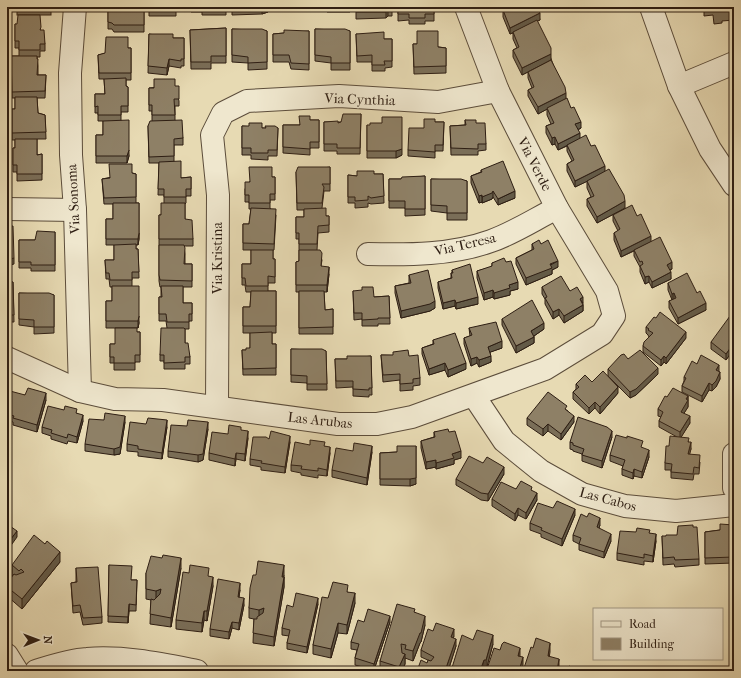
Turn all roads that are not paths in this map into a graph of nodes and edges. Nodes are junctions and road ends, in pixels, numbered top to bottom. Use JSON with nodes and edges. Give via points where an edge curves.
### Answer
{"nodes":[{"id":1,"x":75,"y":7,"type":"edge"},
{"id":2,"x":466,"y":7,"type":"edge"},
{"id":3,"x":651,"y":7,"type":"edge"},
{"id":4,"x":734,"y":63,"type":"edge"},
{"id":5,"x":679,"y":86,"type":"junction"},
{"id":6,"x":498,"y":91,"type":"junction"},
{"id":7,"x":223,"y":113,"type":"joint"},
{"id":8,"x":734,"y":185,"type":"edge"},
{"id":9,"x":557,"y":208,"type":"junction"},
{"id":10,"x":7,"y":209,"type":"edge"},
{"id":11,"x":75,"y":210,"type":"junction"},
{"id":12,"x":368,"y":254,"type":"dead end"},
{"id":13,"x":614,"y":316,"type":"joint"},
{"id":14,"x":7,"y":358,"type":"edge"},
{"id":15,"x":80,"y":391,"type":"junction"},
{"id":16,"x":474,"y":396,"type":"junction"},
{"id":17,"x":217,"y":407,"type":"junction"},
{"id":18,"x":734,"y":454,"type":"edge"},
{"id":19,"x":734,"y":488,"type":"edge"},
{"id":20,"x":734,"y":505,"type":"edge"},
{"id":21,"x":7,"y":656,"type":"edge"},
{"id":22,"x":16,"y":671,"type":"edge"},
{"id":23,"x":36,"y":671,"type":"edge"},
{"id":24,"x":197,"y":671,"type":"edge"}],
"edges":[{"from":1,"to":11,"type":"street","name":"Via Sonoma","via":[[70,73]]},
{"from":2,"to":6,"type":"street","name":"Via Verde"},
{"from":3,"to":5,"type":"street"},
{"from":4,"to":5,"type":"street"},
{"from":5,"to":8,"type":"street","via":[[710,149]]},
{"from":6,"to":7,"type":"street","name":"Via Cynthia","via":[[438,102],[339,96],[247,101]]},
{"from":6,"to":9,"type":"street","name":"Via Verde"},
{"from":7,"to":17,"type":"street","name":"Via Kristina","via":[[212,135],[218,195]]},
{"from":9,"to":12,"type":"street","name":"Via Teresa","via":[[491,241],[450,251],[411,255]]},
{"from":9,"to":13,"type":"street","name":"Via Verde","via":[[607,291]]},
{"from":10,"to":11,"type":"street"},
{"from":11,"to":15,"type":"street","name":"Via Sonoma"},
{"from":13,"to":16,"type":"street","name":"Las Arubas","via":[[602,334],[545,369]]},
{"from":14,"to":15,"type":"street","name":"Las Arubas"},
{"from":15,"to":17,"type":"street","name":"Las Arubas","via":[[115,399],[163,400]]},
{"from":16,"to":17,"type":"street","name":"Las Arubas","via":[[412,417],[377,424],[338,424]]},
{"from":16,"to":20,"type":"street","name":"Las Cabos","via":[[504,441],[541,471],[582,494],[625,506],[676,511]]},
{"from":18,"to":19,"type":"street"},
{"from":21,"to":22,"type":"street"},
{"from":23,"to":24,"type":"street","via":[[63,663],[101,659],[150,662]]}]}
